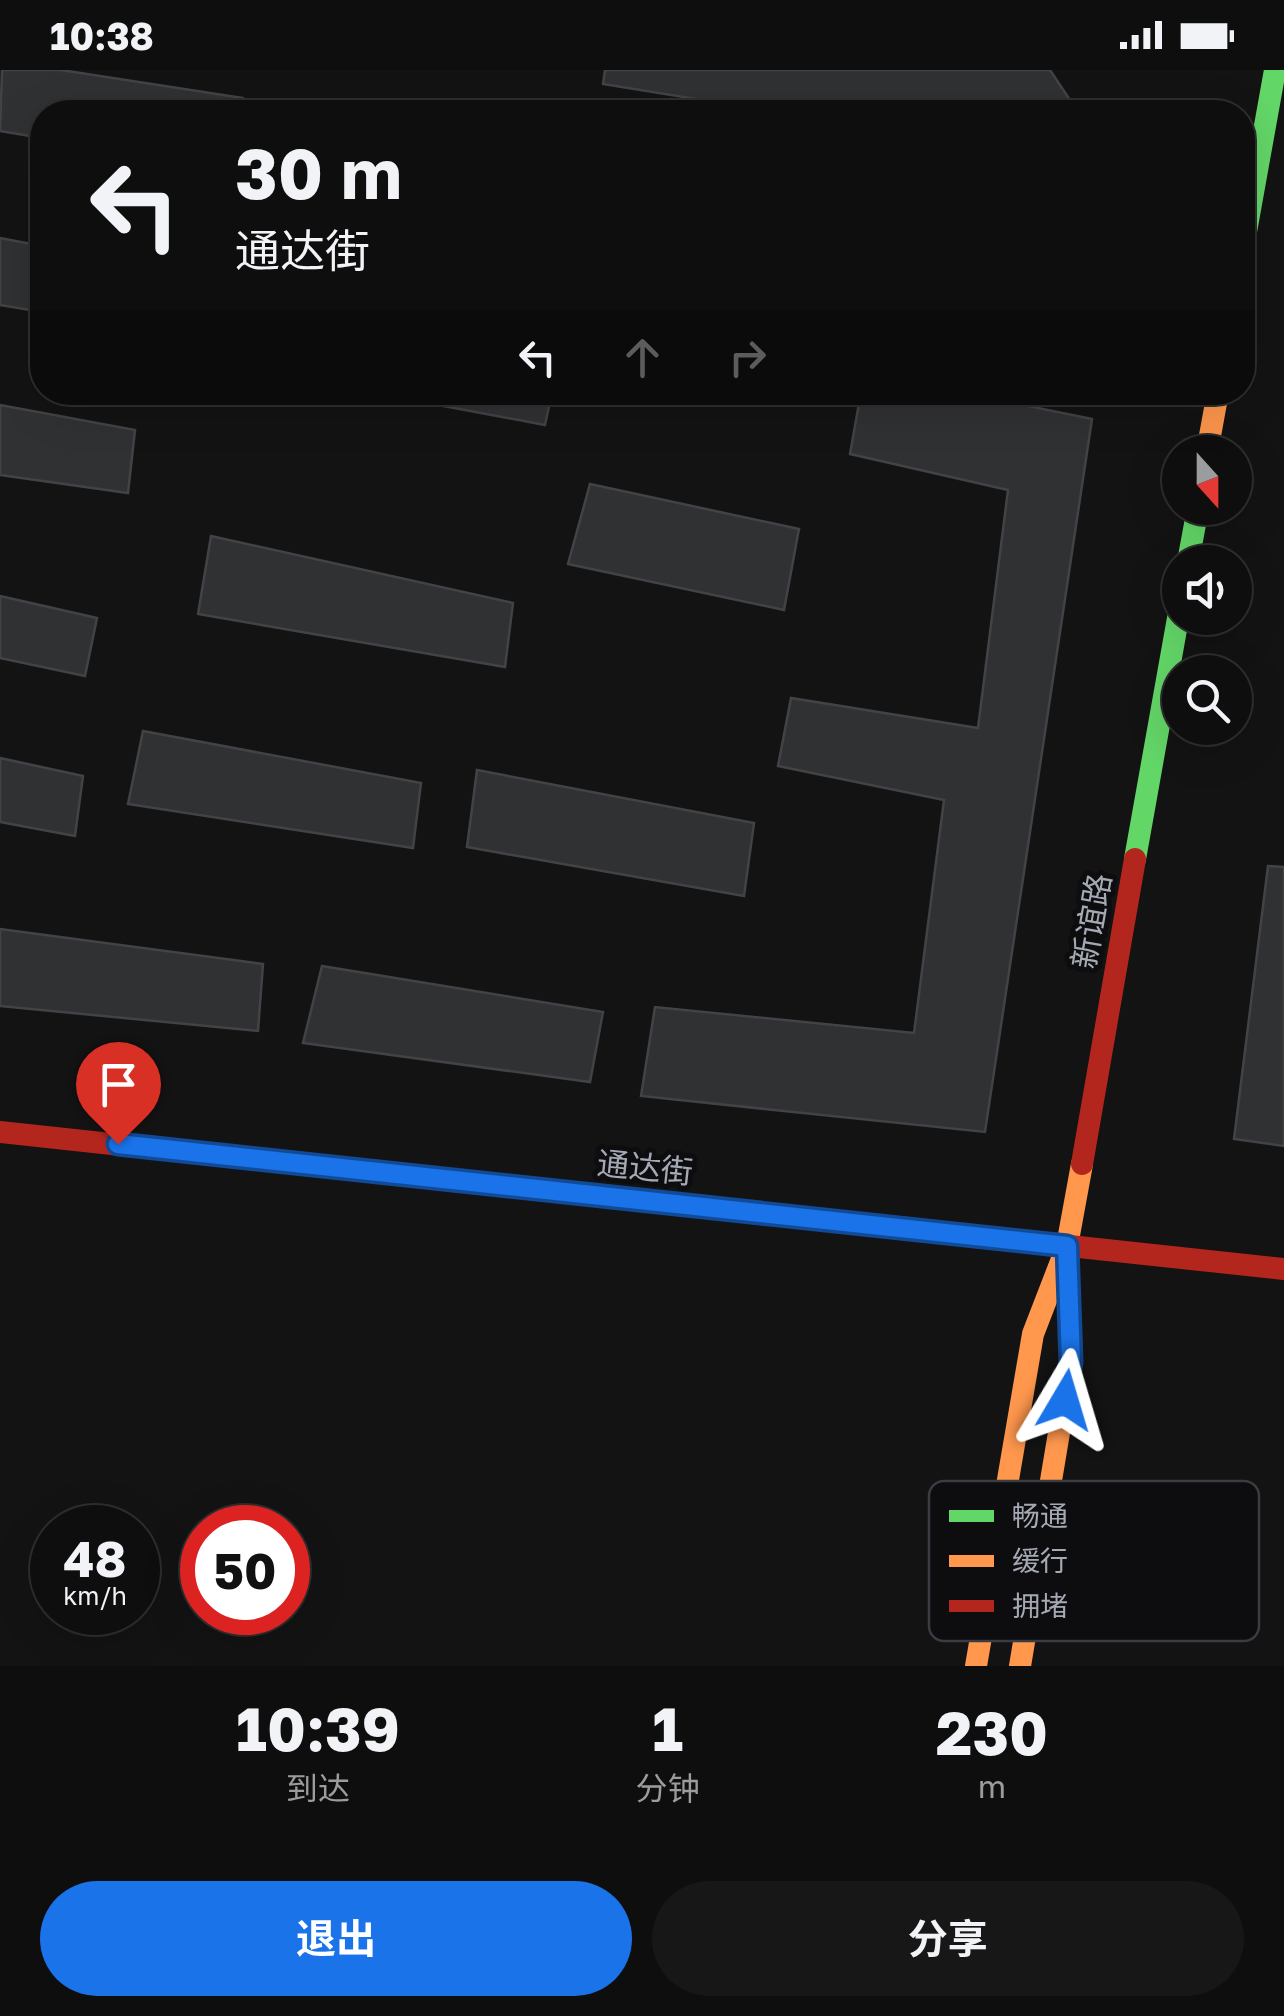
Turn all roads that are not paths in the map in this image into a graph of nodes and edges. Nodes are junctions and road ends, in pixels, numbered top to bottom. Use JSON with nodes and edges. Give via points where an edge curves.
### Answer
{"nodes":[{"id":1,"x":1275,"y":70,"type":"edge"},
{"id":2,"x":1255,"y":182,"type":"edge"},
{"id":3,"x":1216,"y":405,"type":"edge"},
{"id":4,"x":1211,"y":435,"type":"edge"},
{"id":5,"x":1175,"y":635,"type":"edge"},
{"id":6,"x":0,"y":1132,"type":"edge"},
{"id":7,"x":1067,"y":1246,"type":"junction"},
{"id":8,"x":1284,"y":1269,"type":"edge"},
{"id":9,"x":1008,"y":1481,"type":"edge"},
{"id":10,"x":1051,"y":1481,"type":"edge"},
{"id":11,"x":980,"y":1641,"type":"edge"},
{"id":12,"x":1024,"y":1641,"type":"edge"},
{"id":13,"x":976,"y":1666,"type":"edge"},
{"id":14,"x":1020,"y":1666,"type":"edge"}],
"edges":[{"from":1,"to":2,"type":"street"},
{"from":3,"to":4,"type":"street"},
{"from":5,"to":7,"type":"street","name":"新谊路"},
{"from":6,"to":7,"type":"street","name":"通达街"},
{"from":7,"to":8,"type":"street","name":"通达街"},
{"from":7,"to":9,"type":"street","via":[[1033,1334]]},
{"from":7,"to":10,"type":"street","via":[[1071,1362]]},
{"from":11,"to":13,"type":"street"},
{"from":12,"to":14,"type":"street"}]}
